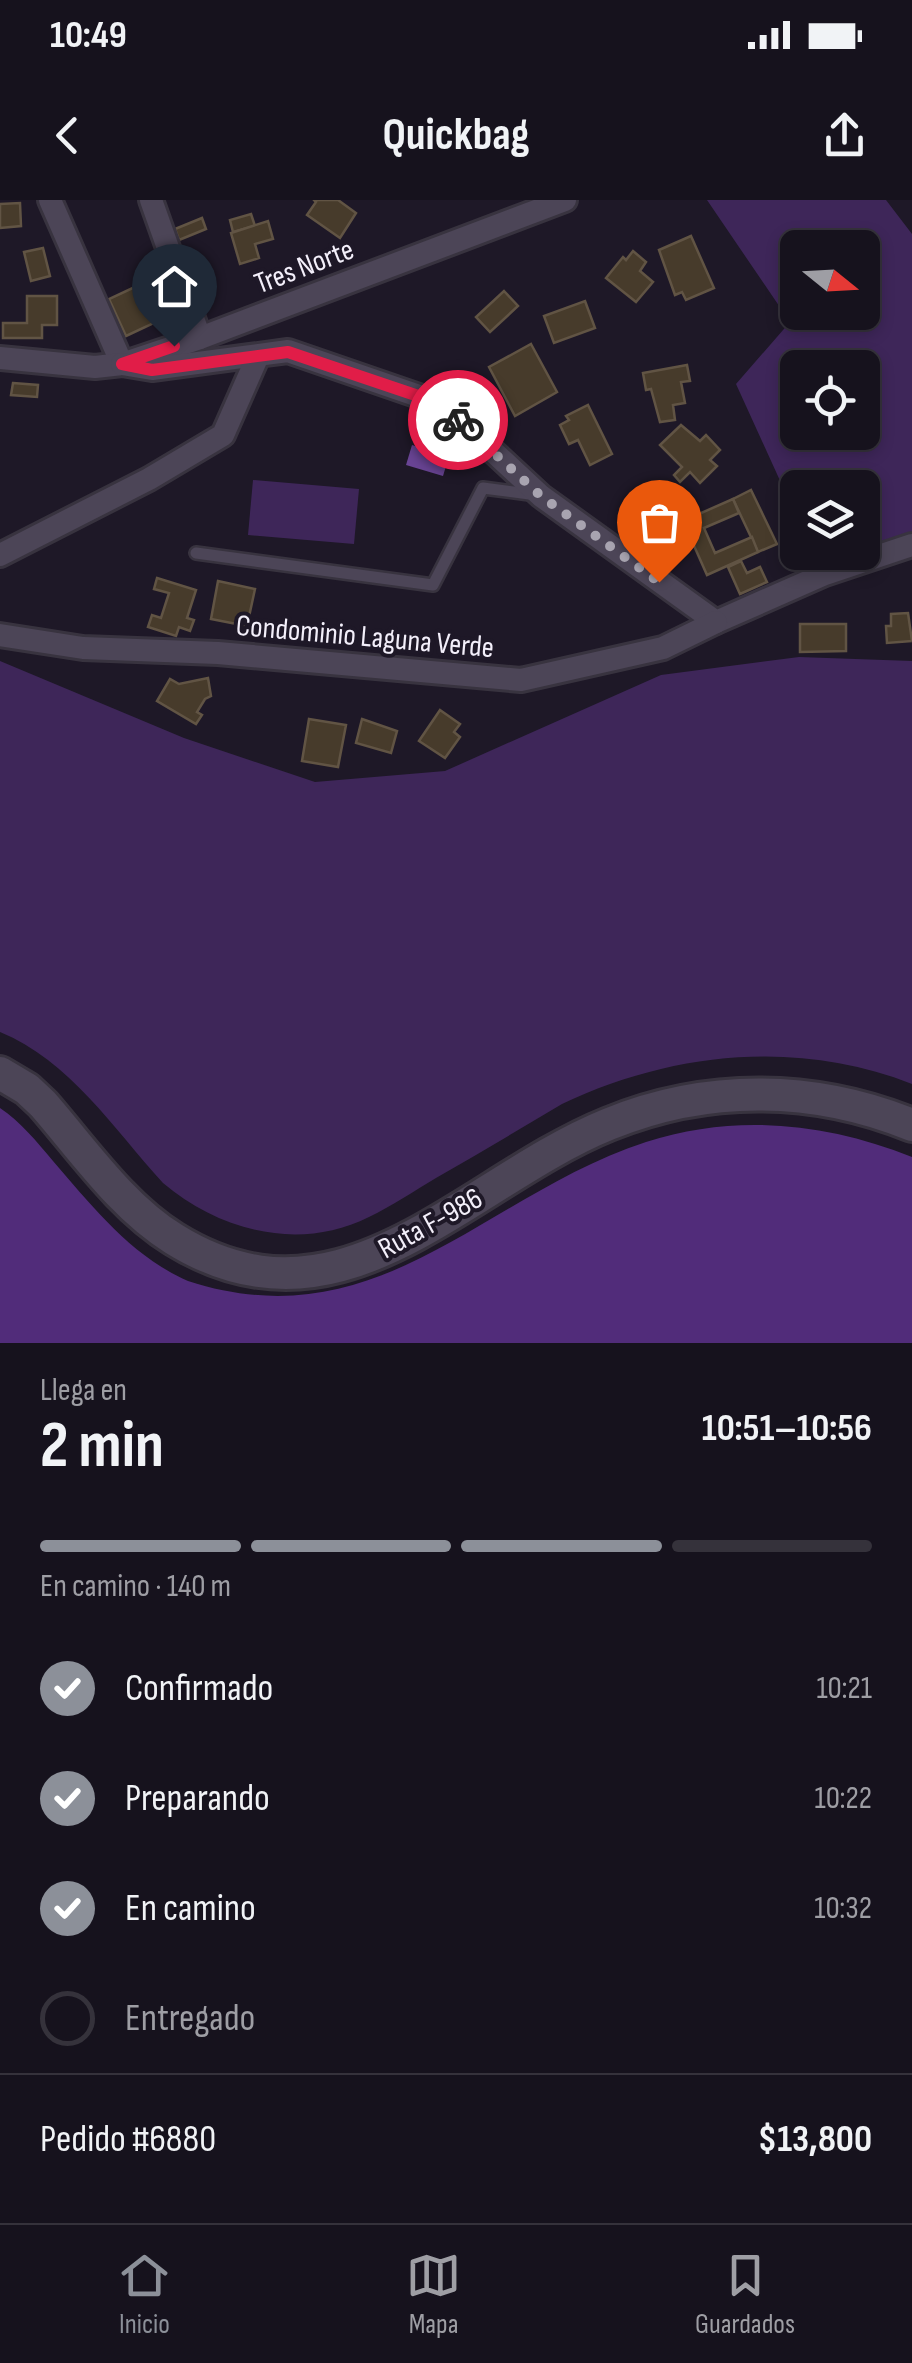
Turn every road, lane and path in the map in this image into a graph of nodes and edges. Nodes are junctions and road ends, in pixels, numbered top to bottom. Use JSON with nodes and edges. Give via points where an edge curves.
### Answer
{"nodes":[{"id":1,"x":50,"y":200,"type":"edge"},
{"id":2,"x":150,"y":200,"type":"edge"},
{"id":3,"x":565,"y":200,"type":"edge"},
{"id":4,"x":200,"y":338,"type":"junction"},
{"id":5,"x":0,"y":358,"type":"edge"},
{"id":6,"x":257,"y":358,"type":"junction"},
{"id":7,"x":122,"y":364,"type":"junction"},
{"id":8,"x":541,"y":496,"type":"junction"},
{"id":9,"x":912,"y":545,"type":"edge"},
{"id":10,"x":196,"y":553,"type":"dead end"},
{"id":11,"x":0,"y":555,"type":"edge"},
{"id":12,"x":716,"y":622,"type":"junction"},
{"id":13,"x":0,"y":635,"type":"edge"},
{"id":14,"x":0,"y":1074,"type":"edge"},
{"id":15,"x":912,"y":1124,"type":"edge"}],
"edges":[{"from":1,"to":7,"type":"street"},
{"from":2,"to":4,"type":"street"},
{"from":3,"to":4,"type":"street","name":"Tres Norte"},
{"from":4,"to":7,"type":"street","name":"Tres Norte"},
{"from":5,"to":7,"type":"street","name":"Tres Norte"},
{"from":6,"to":7,"type":"street","via":[[152,370]]},
{"from":6,"to":8,"type":"street","via":[[288,352],[442,404]]},
{"from":6,"to":11,"type":"street","via":[[223,435]]},
{"from":8,"to":10,"type":"lane","via":[[483,488],[433,585]]},
{"from":8,"to":12,"type":"street"},
{"from":9,"to":12,"type":"street","name":"Condominio Laguna Verde"},
{"from":12,"to":13,"type":"street","name":"Condominio Laguna Verde","via":[[663,648],[522,680],[84,648]]},
{"from":14,"to":15,"type":"main road","name":"Ruta F-986","via":[[43,1104],[137,1210],[174,1240],[230,1264],[290,1272],[339,1267],[386,1252],[579,1138],[665,1105],[726,1095],[790,1095],[858,1106]]}]}
